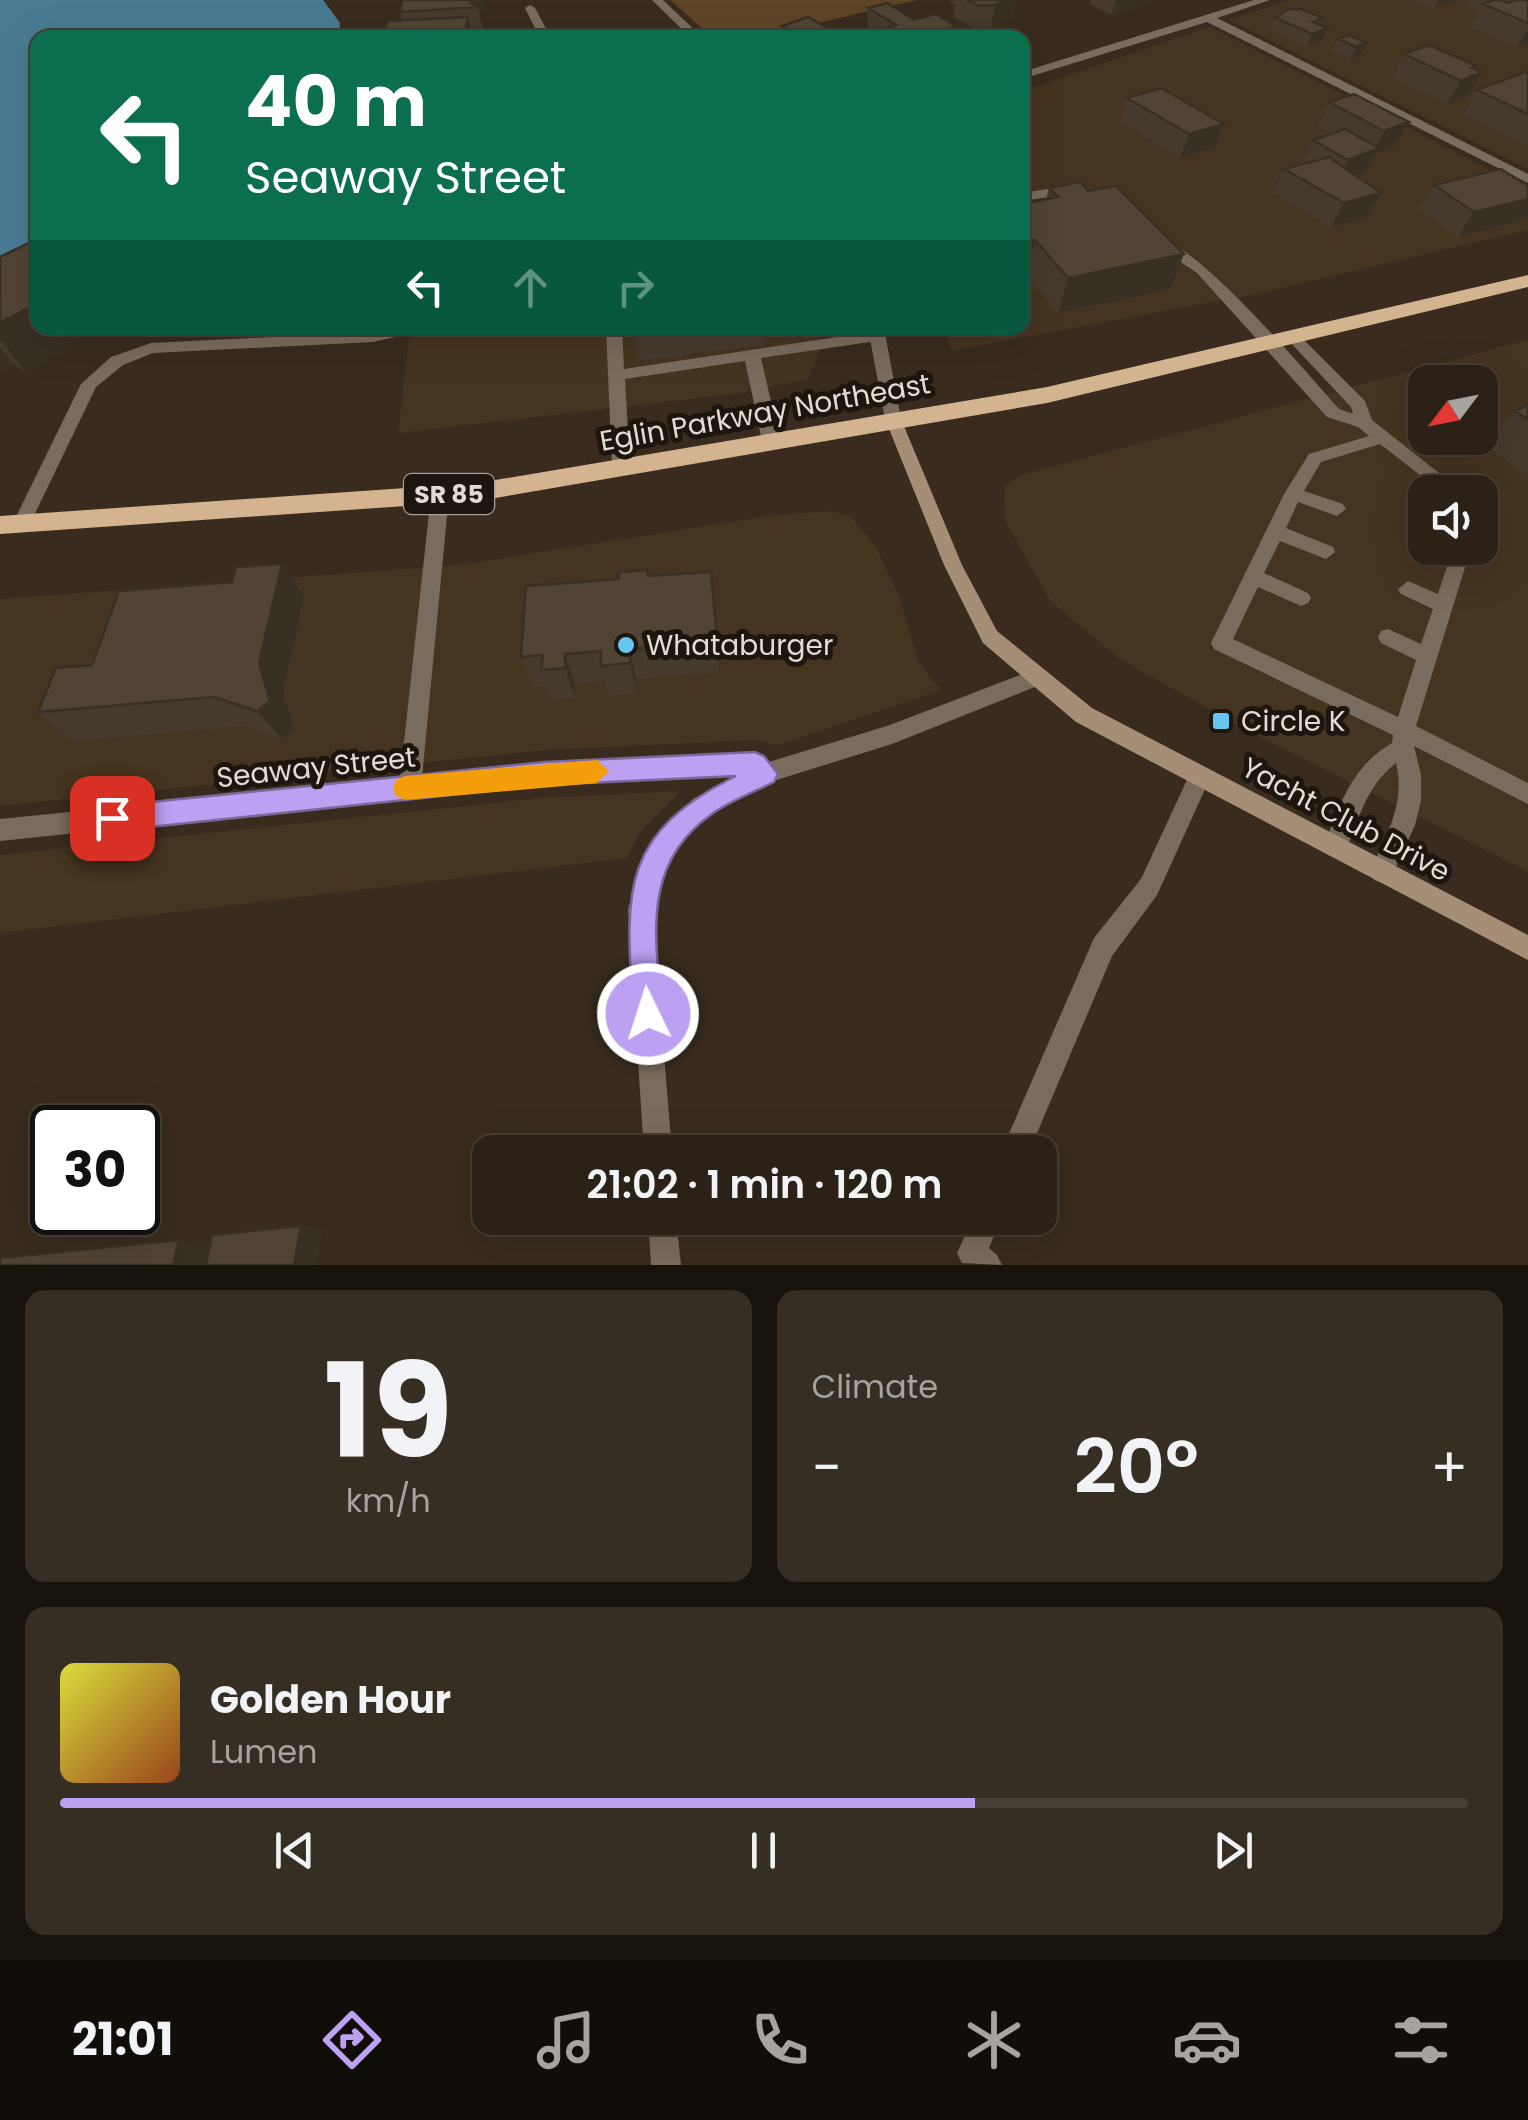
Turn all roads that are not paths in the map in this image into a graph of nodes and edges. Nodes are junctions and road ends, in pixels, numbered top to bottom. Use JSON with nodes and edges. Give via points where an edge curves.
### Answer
{"nodes":[{"id":1,"x":657,"y":0,"type":"edge"},
{"id":2,"x":1265,"y":0,"type":"edge"},
{"id":3,"x":530,"y":8,"type":"dead end"},
{"id":4,"x":1208,"y":18,"type":"junction"},
{"id":5,"x":542,"y":30,"type":"edge"},
{"id":6,"x":689,"y":30,"type":"edge"},
{"id":7,"x":1030,"y":74,"type":"edge"},
{"id":8,"x":1528,"y":179,"type":"edge"},
{"id":9,"x":1030,"y":197,"type":"edge"},
{"id":10,"x":1096,"y":198,"type":"edge"},
{"id":11,"x":1141,"y":229,"type":"edge"},
{"id":12,"x":1528,"y":281,"type":"edge"},
{"id":13,"x":383,"y":335,"type":"edge"},
{"id":14,"x":614,"y":335,"type":"edge"},
{"id":15,"x":861,"y":335,"type":"edge"},
{"id":16,"x":878,"y":335,"type":"edge"},
{"id":17,"x":1295,"y":339,"type":"junction"},
{"id":18,"x":1270,"y":344,"type":"junction"},
{"id":19,"x":752,"y":355,"type":"junction"},
{"id":20,"x":616,"y":375,"type":"junction"},
{"id":21,"x":893,"y":419,"type":"junction"},
{"id":22,"x":1364,"y":423,"type":"junction"},
{"id":23,"x":1382,"y":438,"type":"junction"},
{"id":24,"x":771,"y":440,"type":"junction"},
{"id":25,"x":621,"y":467,"type":"junction"},
{"id":26,"x":1431,"y":475,"type":"edge"},
{"id":27,"x":440,"y":494,"type":"junction"},
{"id":28,"x":1293,"y":494,"type":"junction"},
{"id":29,"x":1337,"y":509,"type":"dead end"},
{"id":30,"x":11,"y":524,"type":"edge"},
{"id":31,"x":1274,"y":530,"type":"junction"},
{"id":32,"x":1326,"y":552,"type":"dead end"},
{"id":33,"x":1456,"y":565,"type":"edge"},
{"id":34,"x":1253,"y":576,"type":"junction"},
{"id":35,"x":1408,"y":589,"type":"dead end"},
{"id":36,"x":1300,"y":598,"type":"dead end"},
{"id":37,"x":1443,"y":605,"type":"junction"},
{"id":38,"x":1388,"y":637,"type":"dead end"},
{"id":39,"x":1428,"y":656,"type":"junction"},
{"id":40,"x":1038,"y":677,"type":"junction"},
{"id":41,"x":1402,"y":739,"type":"junction"},
{"id":42,"x":766,"y":774,"type":"junction"},
{"id":43,"x":1200,"y":776,"type":"junction"},
{"id":44,"x":410,"y":788,"type":"junction"},
{"id":45,"x":1528,"y":794,"type":"edge"},
{"id":46,"x":0,"y":830,"type":"edge"},
{"id":47,"x":1336,"y":848,"type":"junction"},
{"id":48,"x":1382,"y":872,"type":"junction"},
{"id":49,"x":1528,"y":948,"type":"edge"},
{"id":50,"x":657,"y":1135,"type":"edge"},
{"id":51,"x":1022,"y":1135,"type":"edge"},
{"id":52,"x":663,"y":1235,"type":"edge"},
{"id":53,"x":980,"y":1235,"type":"edge"},
{"id":54,"x":666,"y":1265,"type":"edge"},
{"id":55,"x":987,"y":1265,"type":"edge"}],
"edges":[{"from":1,"to":6,"type":"street"},
{"from":2,"to":4,"type":"street"},
{"from":3,"to":5,"type":"street"},
{"from":4,"to":7,"type":"street"},
{"from":4,"to":8,"type":"street"},
{"from":9,"to":10,"type":"street","via":[[1080,188]]},
{"from":11,"to":18,"type":"street","via":[[1202,270]]},
{"from":12,"to":17,"type":"highway","name":"Eglin Parkway Northeast","number":"SR 85"},
{"from":13,"to":30,"type":"street","via":[[151,348],[116,361],[88,384]]},
{"from":14,"to":20,"type":"street"},
{"from":15,"to":19,"type":"street"},
{"from":16,"to":21,"type":"street"},
{"from":17,"to":18,"type":"highway","name":"Eglin Parkway Northeast","number":"SR 85"},
{"from":17,"to":22,"type":"street","via":[[1359,405]]},
{"from":18,"to":21,"type":"highway","name":"Eglin Parkway Northeast","number":"SR 85","via":[[1047,395]]},
{"from":18,"to":22,"type":"street","via":[[1332,412]]},
{"from":19,"to":20,"type":"street"},
{"from":19,"to":24,"type":"street"},
{"from":20,"to":25,"type":"street"},
{"from":21,"to":24,"type":"highway","name":"Eglin Parkway Northeast","number":"SR 85"},
{"from":21,"to":40,"type":"main road","name":"Yacht Club Drive","via":[[990,636]]},
{"from":22,"to":23,"type":"street"},
{"from":23,"to":26,"type":"street"},
{"from":23,"to":28,"type":"street","via":[[1316,458]]},
{"from":24,"to":25,"type":"highway","name":"Eglin Parkway Northeast","number":"SR 85"},
{"from":25,"to":27,"type":"highway","name":"Eglin Parkway Northeast","number":"SR 85"},
{"from":27,"to":30,"type":"highway","name":"Eglin Parkway Northeast","number":"SR 85"},
{"from":27,"to":44,"type":"street"},
{"from":28,"to":29,"type":"street"},
{"from":28,"to":31,"type":"street"},
{"from":31,"to":32,"type":"street"},
{"from":31,"to":34,"type":"street"},
{"from":33,"to":37,"type":"street"},
{"from":34,"to":36,"type":"street"},
{"from":34,"to":41,"type":"street","via":[[1220,643]]},
{"from":35,"to":37,"type":"street"},
{"from":37,"to":39,"type":"street"},
{"from":38,"to":39,"type":"street"},
{"from":39,"to":41,"type":"street"},
{"from":40,"to":42,"type":"street","name":"Seaway Street"},
{"from":40,"to":43,"type":"main road","name":"Yacht Club Drive","via":[[1084,715]]},
{"from":41,"to":45,"type":"street"},
{"from":41,"to":47,"type":"street","via":[[1358,784]]},
{"from":41,"to":48,"type":"street","via":[[1410,810]]},
{"from":42,"to":44,"type":"street","name":"Seaway Street","via":[[755,764]]},
{"from":42,"to":50,"type":"street","via":[[702,806],[661,846],[640,909]]},
{"from":43,"to":47,"type":"main road","name":"Yacht Club Drive"},
{"from":43,"to":51,"type":"street","via":[[1149,887],[1102,947]]},
{"from":44,"to":46,"type":"street","name":"Seaway Street"},
{"from":47,"to":48,"type":"main road","name":"Yacht Club Drive"},
{"from":48,"to":49,"type":"main road","name":"Yacht Club Drive"},
{"from":52,"to":54,"type":"street"},
{"from":53,"to":55,"type":"street","via":[[972,1253]]}]}
